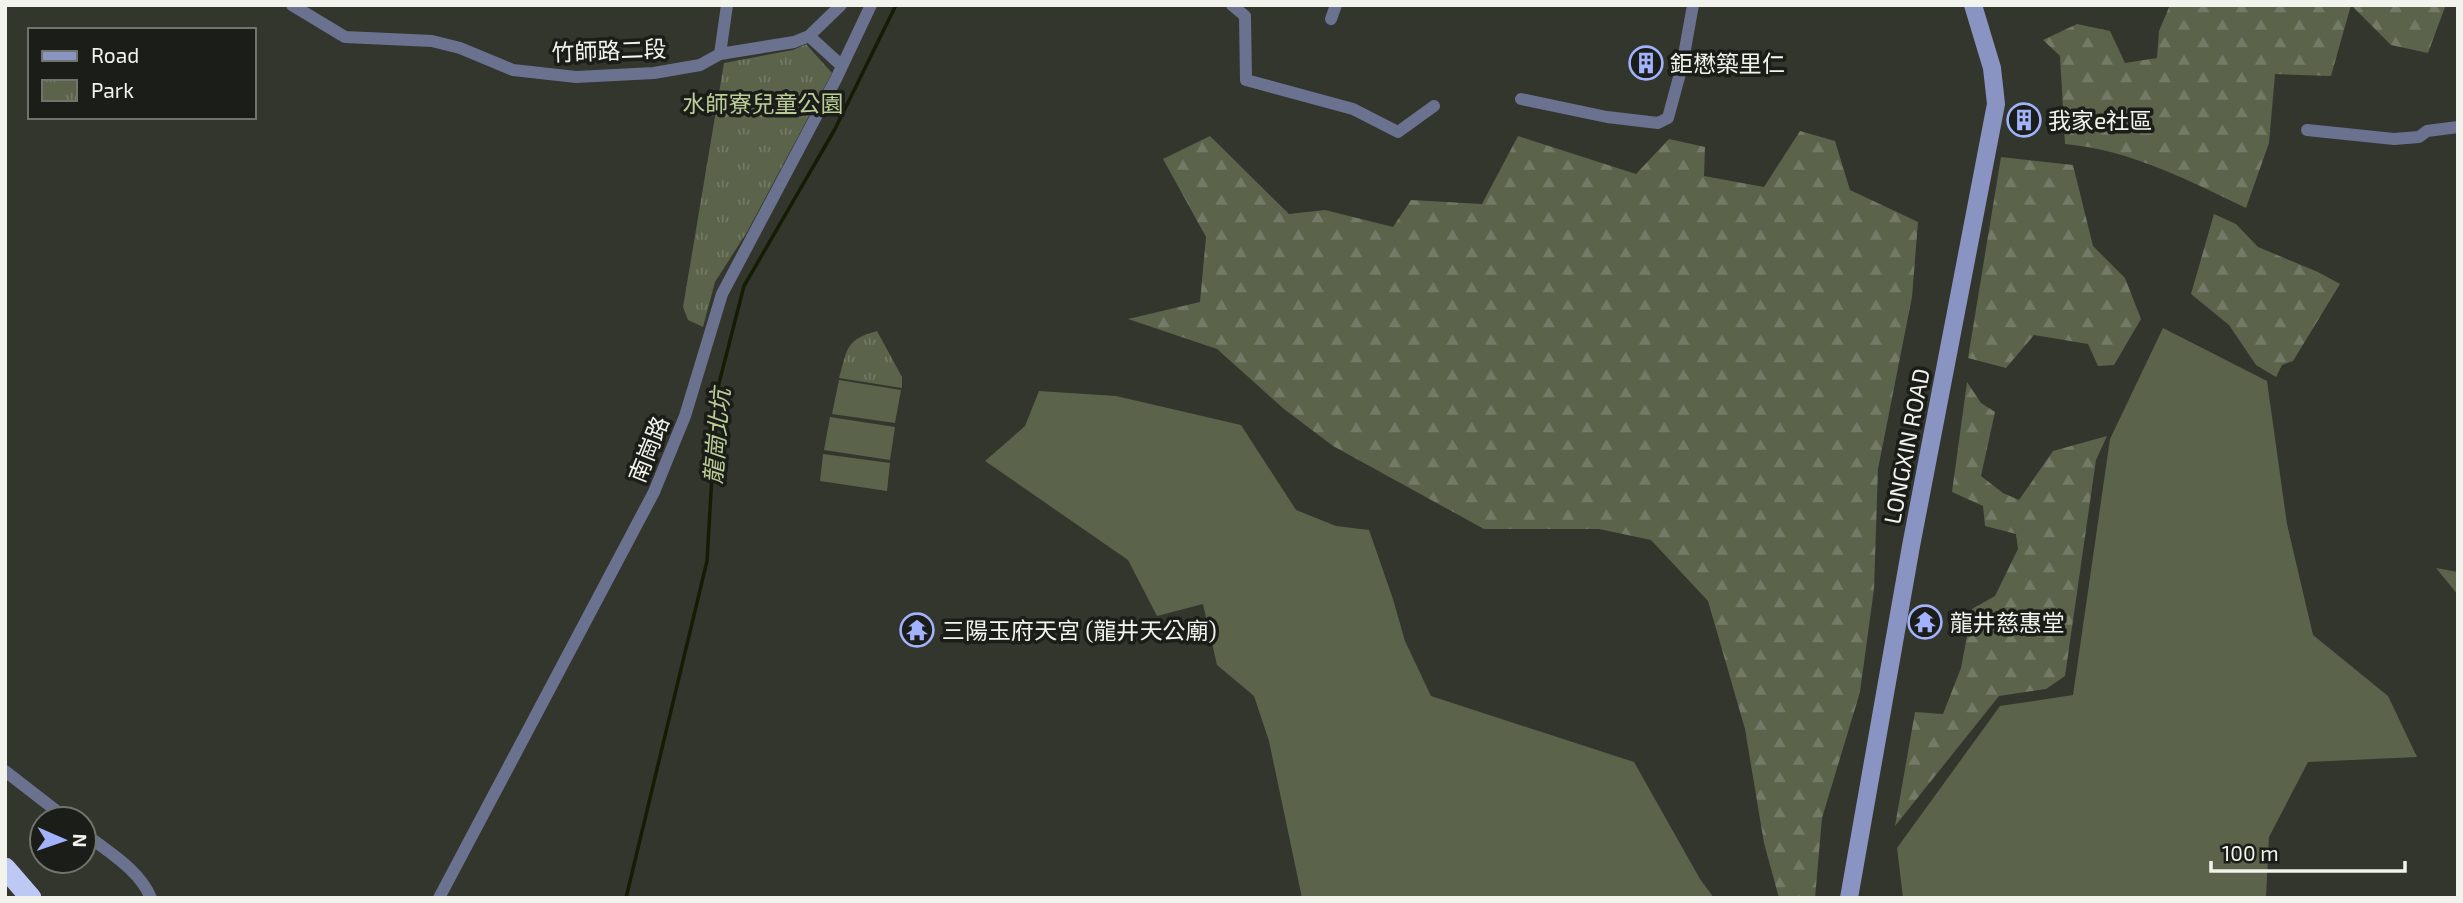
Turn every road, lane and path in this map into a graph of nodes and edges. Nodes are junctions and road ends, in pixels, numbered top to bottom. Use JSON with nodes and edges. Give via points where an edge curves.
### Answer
{"nodes":[{"id":1,"x":292,"y":5,"type":"edge"},
{"id":2,"x":727,"y":5,"type":"edge"},
{"id":3,"x":841,"y":5,"type":"edge"},
{"id":4,"x":871,"y":5,"type":"edge"},
{"id":5,"x":1232,"y":5,"type":"edge"},
{"id":6,"x":1336,"y":5,"type":"edge"},
{"id":7,"x":1693,"y":5,"type":"edge"},
{"id":8,"x":1973,"y":5,"type":"edge"},
{"id":9,"x":1331,"y":19,"type":"dead end"},
{"id":10,"x":809,"y":36,"type":"junction"},
{"id":11,"x":720,"y":54,"type":"junction"},
{"id":12,"x":842,"y":66,"type":"junction"},
{"id":13,"x":1521,"y":99,"type":"dead end"},
{"id":14,"x":1434,"y":106,"type":"dead end"},
{"id":15,"x":2458,"y":127,"type":"edge"},
{"id":16,"x":2307,"y":130,"type":"dead end"},
{"id":17,"x":5,"y":771,"type":"edge"},
{"id":18,"x":48,"y":805,"type":"edge"},
{"id":19,"x":98,"y":844,"type":"edge"},
{"id":20,"x":5,"y":868,"type":"edge"},
{"id":21,"x":31,"y":898,"type":"edge"},
{"id":22,"x":152,"y":898,"type":"edge"},
{"id":23,"x":439,"y":898,"type":"edge"},
{"id":24,"x":1849,"y":898,"type":"edge"}],
"edges":[{"from":1,"to":11,"type":"street","name":"竹師路二段","via":[[345,37],[432,41],[534,74],[654,73],[700,65]]},
{"from":2,"to":11,"type":"street"},
{"from":3,"to":10,"type":"street","name":"竹師路二段"},
{"from":4,"to":12,"type":"street","name":"南崗路"},
{"from":5,"to":14,"type":"street","via":[[1245,16],[1246,80],[1353,109],[1398,132]]},
{"from":6,"to":9,"type":"street"},
{"from":7,"to":13,"type":"street","via":[[1668,118],[1658,123],[1607,117]]},
{"from":8,"to":24,"type":"street","name":"LONGXIN ROAD","via":[[1992,68],[1996,104]]},
{"from":10,"to":11,"type":"street","name":"竹師路二段"},
{"from":10,"to":12,"type":"street"},
{"from":12,"to":23,"type":"street","name":"南崗路","via":[[722,293],[685,416],[654,492]]},
{"from":15,"to":16,"type":"street","via":[[2394,139]]},
{"from":17,"to":18,"type":"street"},
{"from":19,"to":22,"type":"street","via":[[134,871]]},
{"from":20,"to":21,"type":"highway"}]}
